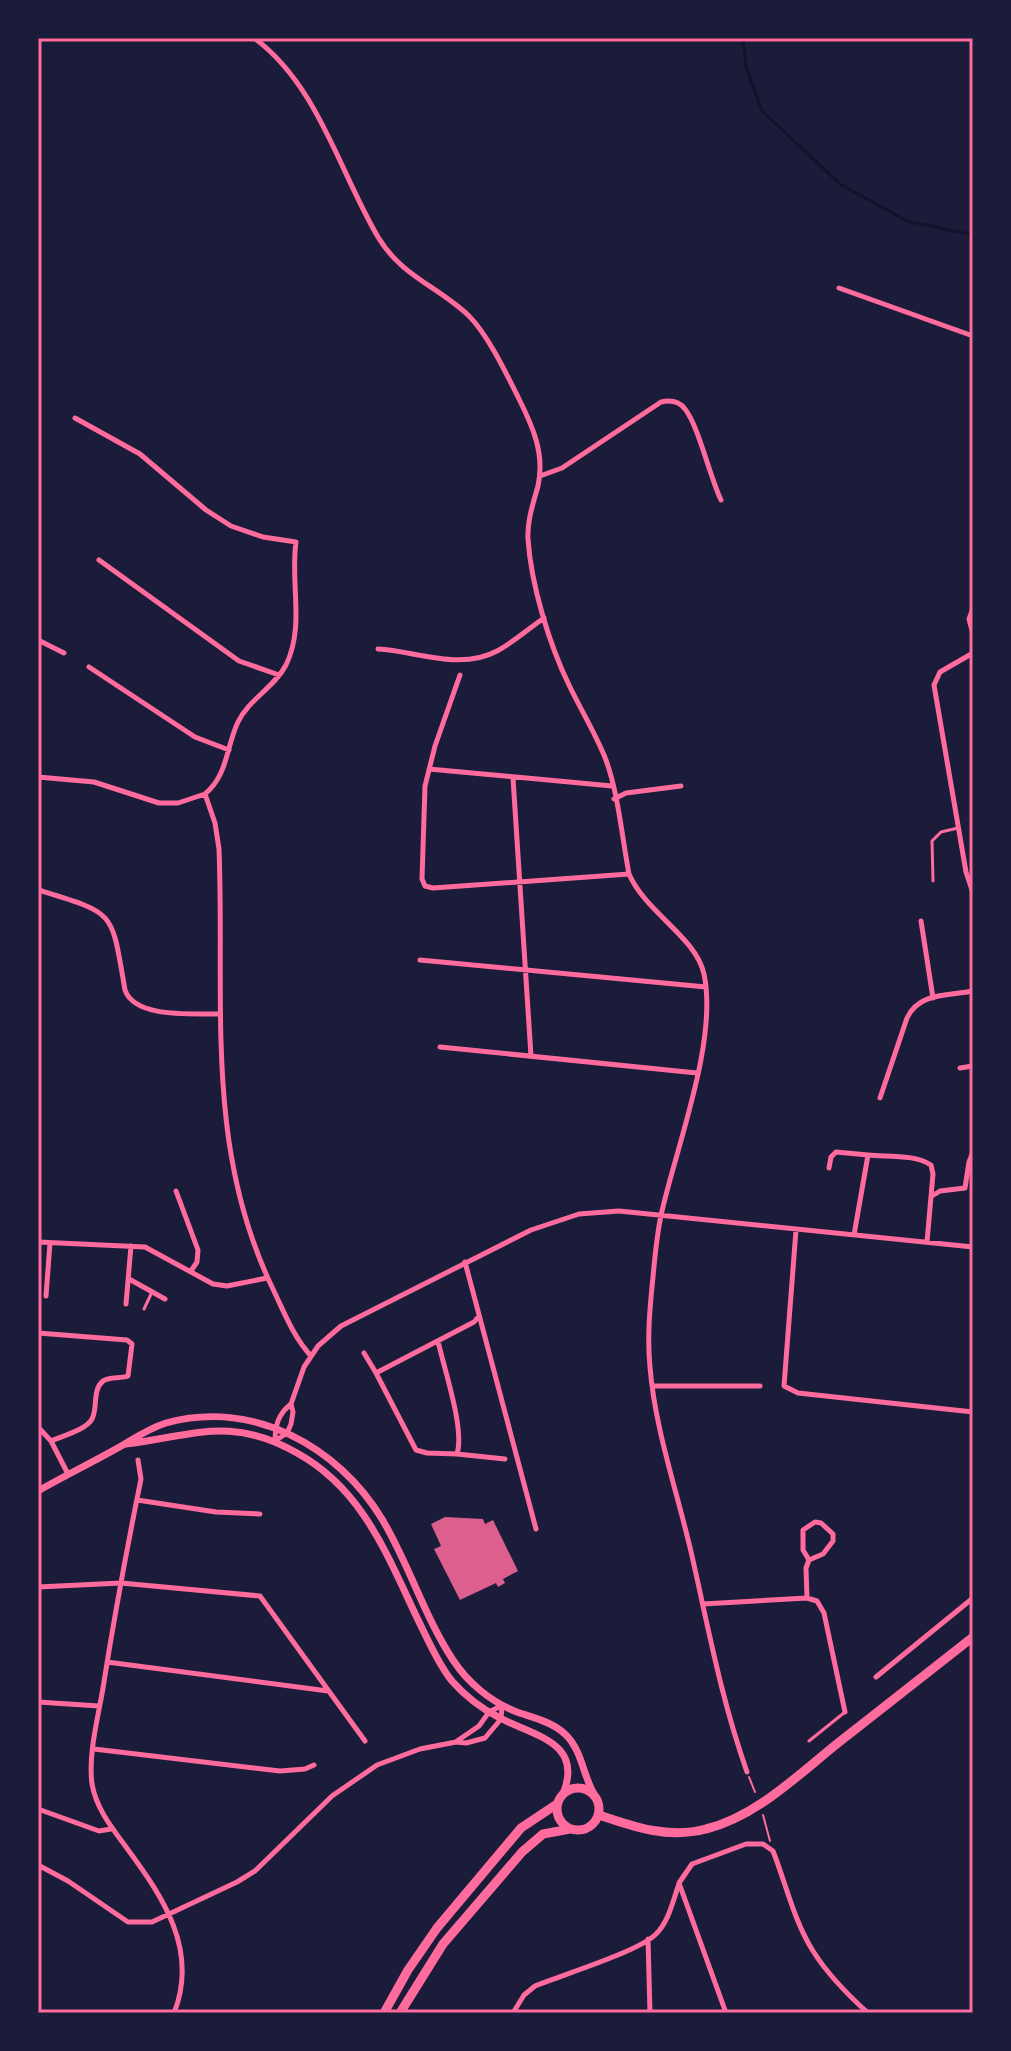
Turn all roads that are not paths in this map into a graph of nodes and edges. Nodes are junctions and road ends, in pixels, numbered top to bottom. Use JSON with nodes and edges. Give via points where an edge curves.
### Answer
{"nodes":[{"id":1,"x":254,"y":38,"type":"edge"},
{"id":2,"x":839,"y":288,"type":"dead end"},
{"id":3,"x":973,"y":336,"type":"edge"},
{"id":4,"x":75,"y":418,"type":"dead end"},
{"id":5,"x":540,"y":476,"type":"junction"},
{"id":6,"x":721,"y":500,"type":"dead end"},
{"id":7,"x":99,"y":560,"type":"dead end"},
{"id":8,"x":973,"y":608,"type":"edge"},
{"id":9,"x":544,"y":617,"type":"junction"},
{"id":10,"x":973,"y":634,"type":"edge"},
{"id":11,"x":38,"y":640,"type":"edge"},
{"id":12,"x":378,"y":649,"type":"dead end"},
{"id":13,"x":64,"y":653,"type":"dead end"},
{"id":14,"x":973,"y":653,"type":"edge"},
{"id":15,"x":89,"y":667,"type":"dead end"},
{"id":16,"x":280,"y":675,"type":"junction"},
{"id":17,"x":460,"y":675,"type":"dead end"},
{"id":18,"x":229,"y":750,"type":"junction"},
{"id":19,"x":429,"y":769,"type":"junction"},
{"id":20,"x":38,"y":777,"type":"edge"},
{"id":21,"x":513,"y":778,"type":"junction"},
{"id":22,"x":612,"y":786,"type":"junction"},
{"id":23,"x":681,"y":786,"type":"dead end"},
{"id":24,"x":205,"y":794,"type":"junction"},
{"id":25,"x":614,"y":799,"type":"junction"},
{"id":26,"x":958,"y":828,"type":"junction"},
{"id":27,"x":629,"y":874,"type":"junction"},
{"id":28,"x":933,"y":881,"type":"dead end"},
{"id":29,"x":519,"y":882,"type":"junction"},
{"id":30,"x":38,"y":890,"type":"edge"},
{"id":31,"x":973,"y":893,"type":"edge"},
{"id":32,"x":921,"y":921,"type":"dead end"},
{"id":33,"x":420,"y":960,"type":"dead end"},
{"id":34,"x":526,"y":970,"type":"junction"},
{"id":35,"x":706,"y":987,"type":"junction"},
{"id":36,"x":973,"y":991,"type":"edge"},
{"id":37,"x":933,"y":998,"type":"junction"},
{"id":38,"x":220,"y":1014,"type":"junction"},
{"id":39,"x":440,"y":1047,"type":"dead end"},
{"id":40,"x":531,"y":1056,"type":"junction"},
{"id":41,"x":973,"y":1066,"type":"edge"},
{"id":42,"x":960,"y":1068,"type":"dead end"},
{"id":43,"x":697,"y":1073,"type":"junction"},
{"id":44,"x":880,"y":1098,"type":"dead end"},
{"id":45,"x":973,"y":1152,"type":"edge"},
{"id":46,"x":868,"y":1155,"type":"junction"},
{"id":47,"x":829,"y":1168,"type":"dead end"},
{"id":48,"x":176,"y":1191,"type":"dead end"},
{"id":49,"x":931,"y":1197,"type":"junction"},
{"id":50,"x":660,"y":1217,"type":"junction"},
{"id":51,"x":796,"y":1230,"type":"junction"},
{"id":52,"x":854,"y":1235,"type":"junction"},
{"id":53,"x":38,"y":1242,"type":"edge"},
{"id":54,"x":927,"y":1242,"type":"junction"},
{"id":55,"x":50,"y":1243,"type":"junction"},
{"id":56,"x":131,"y":1246,"type":"junction"},
{"id":57,"x":973,"y":1247,"type":"edge"},
{"id":58,"x":465,"y":1262,"type":"junction"},
{"id":59,"x":191,"y":1271,"type":"junction"},
{"id":60,"x":267,"y":1278,"type":"junction"},
{"id":61,"x":129,"y":1279,"type":"junction"},
{"id":62,"x":152,"y":1292,"type":"junction"},
{"id":63,"x":46,"y":1296,"type":"dead end"},
{"id":64,"x":165,"y":1299,"type":"dead end"},
{"id":65,"x":126,"y":1304,"type":"dead end"},
{"id":66,"x":144,"y":1309,"type":"dead end"},
{"id":67,"x":479,"y":1316,"type":"junction"},
{"id":68,"x":38,"y":1333,"type":"edge"},
{"id":69,"x":438,"y":1341,"type":"junction"},
{"id":70,"x":364,"y":1353,"type":"dead end"},
{"id":71,"x":311,"y":1356,"type":"junction"},
{"id":72,"x":376,"y":1373,"type":"junction"},
{"id":73,"x":652,"y":1386,"type":"junction"},
{"id":74,"x":760,"y":1386,"type":"dead end"},
{"id":75,"x":291,"y":1404,"type":"junction"},
{"id":76,"x":973,"y":1412,"type":"edge"},
{"id":77,"x":38,"y":1427,"type":"edge"},
{"id":78,"x":275,"y":1428,"type":"junction"},
{"id":79,"x":287,"y":1433,"type":"junction"},
{"id":80,"x":51,"y":1441,"type":"junction"},
{"id":81,"x":275,"y":1441,"type":"junction"},
{"id":82,"x":124,"y":1444,"type":"junction"},
{"id":83,"x":457,"y":1454,"type":"junction"},
{"id":84,"x":505,"y":1459,"type":"dead end"},
{"id":85,"x":138,"y":1460,"type":"dead end"},
{"id":86,"x":68,"y":1474,"type":"junction"},
{"id":87,"x":38,"y":1491,"type":"edge"},
{"id":88,"x":137,"y":1500,"type":"junction"},
{"id":89,"x":260,"y":1514,"type":"dead end"},
{"id":90,"x":536,"y":1529,"type":"dead end"},
{"id":91,"x":809,"y":1560,"type":"junction"},
{"id":92,"x":121,"y":1583,"type":"junction"},
{"id":93,"x":38,"y":1587,"type":"edge"},
{"id":94,"x":807,"y":1598,"type":"junction"},
{"id":95,"x":973,"y":1598,"type":"edge"},
{"id":96,"x":703,"y":1604,"type":"junction"},
{"id":97,"x":973,"y":1637,"type":"edge"},
{"id":98,"x":107,"y":1662,"type":"junction"},
{"id":99,"x":876,"y":1677,"type":"dead end"},
{"id":100,"x":329,"y":1691,"type":"junction"},
{"id":101,"x":38,"y":1702,"type":"edge"},
{"id":102,"x":99,"y":1706,"type":"junction"},
{"id":103,"x":502,"y":1706,"type":"junction"},
{"id":104,"x":489,"y":1712,"type":"junction"},
{"id":105,"x":845,"y":1712,"type":"joint"},
{"id":106,"x":501,"y":1719,"type":"junction"},
{"id":107,"x":365,"y":1741,"type":"dead end"},
{"id":108,"x":809,"y":1741,"type":"dead end"},
{"id":109,"x":456,"y":1742,"type":"junction"},
{"id":110,"x":94,"y":1749,"type":"junction"},
{"id":111,"x":314,"y":1765,"type":"dead end"},
{"id":112,"x":747,"y":1772,"type":"road end"},
{"id":113,"x":563,"y":1794,"type":"junction"},
{"id":114,"x":594,"y":1794,"type":"junction"},
{"id":115,"x":557,"y":1804,"type":"junction"},
{"id":116,"x":38,"y":1809,"type":"edge"},
{"id":117,"x":599,"y":1815,"type":"junction"},
{"id":118,"x":111,"y":1829,"type":"junction"},
{"id":119,"x":570,"y":1829,"type":"junction"},
{"id":120,"x":38,"y":1865,"type":"edge"},
{"id":121,"x":679,"y":1883,"type":"junction"},
{"id":122,"x":171,"y":1915,"type":"junction"},
{"id":123,"x":648,"y":1939,"type":"junction"},
{"id":124,"x":174,"y":2013,"type":"edge"},
{"id":125,"x":384,"y":2013,"type":"edge"},
{"id":126,"x":400,"y":2013,"type":"edge"},
{"id":127,"x":513,"y":2013,"type":"edge"},
{"id":128,"x":650,"y":2013,"type":"edge"},
{"id":129,"x":726,"y":2013,"type":"edge"},
{"id":130,"x":868,"y":2013,"type":"edge"}],
"edges":[{"from":1,"to":5,"type":"street","via":[[282,63],[307,97],[379,239],[414,278],[469,316],[479,330],[533,429]]},
{"from":2,"to":3,"type":"street"},
{"from":4,"to":16,"type":"street","via":[[140,454],[231,526],[296,542],[296,623]]},
{"from":5,"to":6,"type":"street","via":[[562,468],[668,401],[680,404],[692,420]]},
{"from":5,"to":9,"type":"street","via":[[528,540]]},
{"from":7,"to":16,"type":"street","via":[[239,661]]},
{"from":8,"to":10,"type":"street"},
{"from":9,"to":12,"type":"street","via":[[496,652],[474,658]]},
{"from":9,"to":22,"type":"street","via":[[564,674],[604,755]]},
{"from":11,"to":13,"type":"street"},
{"from":14,"to":26,"type":"street","via":[[940,672],[934,685]]},
{"from":15,"to":18,"type":"street","via":[[185,732]]},
{"from":16,"to":18,"type":"street","via":[[244,711]]},
{"from":17,"to":19,"type":"street"},
{"from":18,"to":24,"type":"street","via":[[220,777]]},
{"from":19,"to":21,"type":"street"},
{"from":19,"to":29,"type":"street","via":[[424,797],[425,886]]},
{"from":20,"to":24,"type":"street","via":[[94,782],[159,803]]},
{"from":21,"to":22,"type":"street"},
{"from":21,"to":29,"type":"street"},
{"from":22,"to":25,"type":"street"},
{"from":23,"to":25,"type":"street"},
{"from":24,"to":38,"type":"street","via":[[219,849]]},
{"from":25,"to":27,"type":"street"},
{"from":26,"to":28,"type":"lane","via":[[941,832],[932,841]]},
{"from":26,"to":31,"type":"street"},
{"from":27,"to":29,"type":"street"},
{"from":27,"to":35,"type":"street","via":[[641,897],[692,948]]},
{"from":29,"to":34,"type":"street"},
{"from":30,"to":38,"type":"street","via":[[105,916],[114,930],[125,990],[134,1004],[156,1011]]},
{"from":32,"to":37,"type":"street"},
{"from":33,"to":34,"type":"street"},
{"from":34,"to":35,"type":"street"},
{"from":34,"to":40,"type":"street"},
{"from":35,"to":43,"type":"street"},
{"from":36,"to":37,"type":"street"},
{"from":37,"to":44,"type":"street","via":[[910,1011]]},
{"from":38,"to":60,"type":"street","via":[[227,1142],[245,1219]]},
{"from":39,"to":40,"type":"street"},
{"from":40,"to":43,"type":"street"},
{"from":41,"to":42,"type":"street"},
{"from":43,"to":50,"type":"street"},
{"from":45,"to":49,"type":"street","via":[[965,1188]]},
{"from":46,"to":47,"type":"street","via":[[836,1152]]},
{"from":46,"to":49,"type":"street","via":[[928,1162]]},
{"from":46,"to":52,"type":"street"},
{"from":48,"to":59,"type":"street","via":[[198,1250]]},
{"from":49,"to":54,"type":"street"},
{"from":50,"to":51,"type":"street"},
{"from":50,"to":58,"type":"street","via":[[619,1211],[567,1217]]},
{"from":50,"to":73,"type":"street","via":[[649,1328]]},
{"from":51,"to":52,"type":"street"},
{"from":51,"to":76,"type":"street","via":[[784,1386],[798,1393]]},
{"from":52,"to":54,"type":"street"},
{"from":53,"to":55,"type":"street"},
{"from":54,"to":57,"type":"street"},
{"from":55,"to":56,"type":"street"},
{"from":55,"to":63,"type":"street"},
{"from":56,"to":59,"type":"street","via":[[151,1249]]},
{"from":56,"to":61,"type":"street"},
{"from":58,"to":67,"type":"street"},
{"from":58,"to":71,"type":"street","via":[[341,1326]]},
{"from":59,"to":60,"type":"street","via":[[227,1286]]},
{"from":60,"to":71,"type":"street"},
{"from":61,"to":62,"type":"street"},
{"from":61,"to":65,"type":"street"},
{"from":62,"to":64,"type":"street"},
{"from":62,"to":66,"type":"lane"},
{"from":67,"to":69,"type":"street"},
{"from":67,"to":90,"type":"street"},
{"from":68,"to":80,"type":"street","via":[[132,1344],[128,1376],[102,1382],[88,1424]]},
{"from":69,"to":72,"type":"street"},
{"from":69,"to":83,"type":"street","via":[[458,1424]]},
{"from":70,"to":72,"type":"street"},
{"from":71,"to":75,"type":"street"},
{"from":72,"to":83,"type":"street","via":[[416,1450]]},
{"from":73,"to":74,"type":"street"},
{"from":73,"to":96,"type":"street"},
{"from":75,"to":78,"type":"street"},
{"from":75,"to":79,"type":"street"},
{"from":77,"to":80,"type":"street"},
{"from":78,"to":79,"type":"main road"},
{"from":78,"to":81,"type":"street"},
{"from":78,"to":82,"type":"main road","via":[[237,1419],[194,1418],[139,1433]]},
{"from":79,"to":81,"type":"street"},
{"from":79,"to":103,"type":"main road","via":[[341,1468],[370,1500],[453,1660],[473,1685]]},
{"from":80,"to":86,"type":"street"},
{"from":81,"to":82,"type":"main road","via":[[201,1430]]},
{"from":81,"to":104,"type":"main road","via":[[333,1477],[360,1507],[443,1668],[464,1694]]},
{"from":82,"to":86,"type":"main road"},
{"from":83,"to":84,"type":"street"},
{"from":85,"to":88,"type":"street"},
{"from":86,"to":87,"type":"main road"},
{"from":88,"to":89,"type":"street"},
{"from":88,"to":92,"type":"street"},
{"from":91,"to":91,"type":"street","via":[[833,1541],[821,1523],[803,1530]]},
{"from":91,"to":94,"type":"street"},
{"from":92,"to":93,"type":"street"},
{"from":92,"to":98,"type":"street"},
{"from":92,"to":100,"type":"street","via":[[260,1596]]},
{"from":94,"to":96,"type":"street"},
{"from":94,"to":105,"type":"street","via":[[817,1601],[824,1613]]},
{"from":95,"to":99,"type":"street"},
{"from":96,"to":112,"type":"street","via":[[722,1694]]},
{"from":97,"to":117,"type":"highway","via":[[736,1818],[705,1830],[671,1833]]},
{"from":98,"to":100,"type":"street"},
{"from":98,"to":102,"type":"street"},
{"from":100,"to":107,"type":"street"},
{"from":101,"to":102,"type":"street"},
{"from":102,"to":110,"type":"street"},
{"from":103,"to":104,"type":"street"},
{"from":103,"to":106,"type":"street"},
{"from":103,"to":114,"type":"main road","via":[[549,1723],[569,1737]]},
{"from":104,"to":106,"type":"main road"},
{"from":104,"to":109,"type":"street"},
{"from":105,"to":108,"type":"lane"},
{"from":106,"to":109,"type":"street","via":[[485,1738]]},
{"from":106,"to":113,"type":"main road","via":[[541,1736],[563,1753],[569,1777]]},
{"from":109,"to":122,"type":"street","via":[[400,1755],[351,1781],[255,1871]]},
{"from":110,"to":111,"type":"street","via":[[280,1771]]},
{"from":110,"to":118,"type":"street","via":[[92,1782]]},
{"from":113,"to":114,"type":"highway","via":[[582,1788]]},
{"from":113,"to":115,"type":"highway"},
{"from":114,"to":117,"type":"highway"},
{"from":115,"to":119,"type":"highway","via":[[560,1821]]},
{"from":115,"to":125,"type":"highway","via":[[521,1828],[447,1916]]},
{"from":116,"to":118,"type":"street","via":[[99,1831]]},
{"from":117,"to":119,"type":"highway","via":[[587,1829]]},
{"from":118,"to":122,"type":"street"},
{"from":119,"to":126,"type":"highway","via":[[543,1834],[522,1852],[443,1944]]},
{"from":120,"to":122,"type":"street","via":[[128,1922]]},
{"from":121,"to":123,"type":"street","via":[[667,1917]]},
{"from":121,"to":129,"type":"street"},
{"from":121,"to":130,"type":"street","via":[[699,1861],[746,1844],[770,1848],[814,1952]]},
{"from":122,"to":124,"type":"street","via":[[183,1962]]},
{"from":123,"to":127,"type":"street","via":[[535,1986]]},
{"from":123,"to":128,"type":"street"}]}
